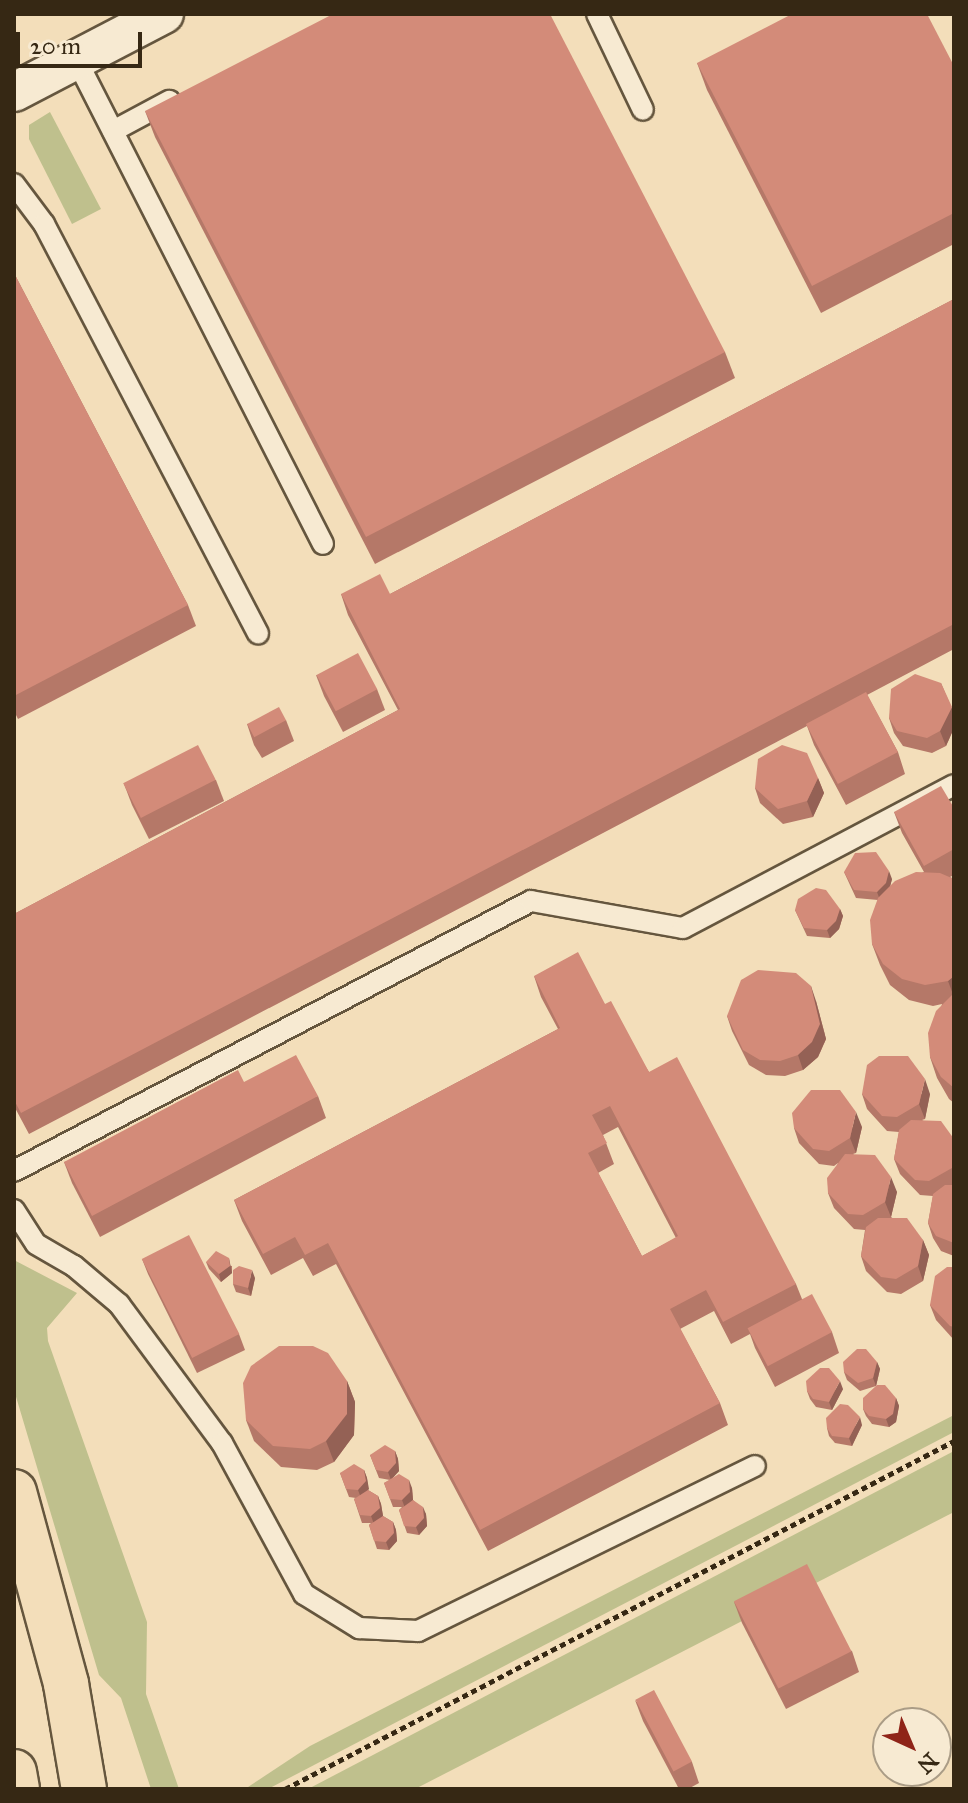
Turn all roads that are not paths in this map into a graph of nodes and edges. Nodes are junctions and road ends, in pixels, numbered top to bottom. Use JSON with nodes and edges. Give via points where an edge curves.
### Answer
{"nodes":[{"id":1,"x":164,"y":14,"type":"edge"},
{"id":2,"x":597,"y":14,"type":"edge"},
{"id":3,"x":76,"y":59,"type":"junction"},
{"id":4,"x":14,"y":92,"type":"edge"},
{"id":5,"x":182,"y":94,"type":"edge"},
{"id":6,"x":643,"y":110,"type":"dead end"},
{"id":7,"x":113,"y":131,"type":"junction"},
{"id":8,"x":14,"y":184,"type":"edge"},
{"id":9,"x":323,"y":544,"type":"dead end"},
{"id":10,"x":258,"y":634,"type":"dead end"},
{"id":11,"x":954,"y":785,"type":"edge"},
{"id":12,"x":14,"y":1171,"type":"edge"},
{"id":13,"x":14,"y":1210,"type":"edge"},
{"id":14,"x":755,"y":1466,"type":"dead end"},
{"id":15,"x":14,"y":1492,"type":"edge"},
{"id":16,"x":14,"y":1772,"type":"edge"},
{"id":17,"x":17,"y":1789,"type":"edge"},
{"id":18,"x":84,"y":1789,"type":"edge"}],
"edges":[{"from":1,"to":3,"type":"street"},
{"from":2,"to":6,"type":"lane"},
{"from":3,"to":4,"type":"street"},
{"from":3,"to":7,"type":"lane"},
{"from":5,"to":7,"type":"lane"},
{"from":7,"to":9,"type":"lane"},
{"from":8,"to":10,"type":"lane","via":[[44,224]]},
{"from":11,"to":12,"type":"lane","via":[[683,928],[531,901]]},
{"from":13,"to":14,"type":"lane","via":[[36,1244],[74,1266],[119,1304],[222,1443],[304,1594],[359,1628],[418,1631]]},
{"from":15,"to":18,"type":"highway","via":[[66,1684]]},
{"from":16,"to":17,"type":"highway"}]}
